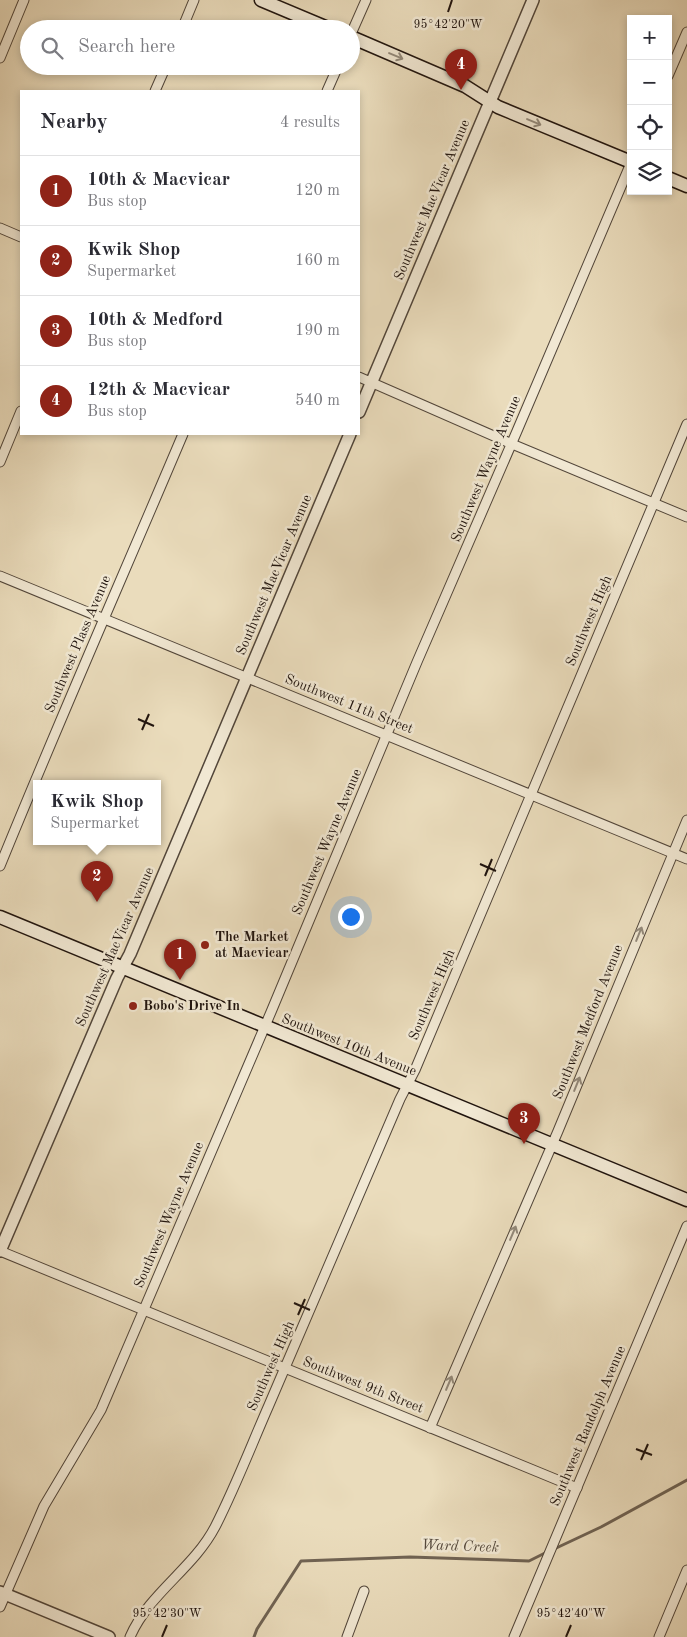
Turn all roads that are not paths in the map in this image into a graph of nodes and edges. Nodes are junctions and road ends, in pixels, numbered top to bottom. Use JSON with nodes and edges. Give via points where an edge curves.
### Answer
{"nodes":[{"id":1,"x":24,"y":0,"type":"edge"},
{"id":2,"x":194,"y":0,"type":"edge"},
{"id":3,"x":261,"y":0,"type":"edge"},
{"id":4,"x":366,"y":0,"type":"edge"},
{"id":5,"x":532,"y":0,"type":"edge"},
{"id":6,"x":186,"y":20,"type":"edge"},
{"id":7,"x":309,"y":20,"type":"edge"},
{"id":8,"x":358,"y":20,"type":"edge"},
{"id":9,"x":687,"y":32,"type":"edge"},
{"id":10,"x":360,"y":40,"type":"edge"},
{"id":11,"x":0,"y":58,"type":"edge"},
{"id":12,"x":672,"y":67,"type":"edge"},
{"id":13,"x":162,"y":75,"type":"edge"},
{"id":14,"x":334,"y":75,"type":"edge"},
{"id":15,"x":155,"y":90,"type":"edge"},
{"id":16,"x":327,"y":90,"type":"edge"},
{"id":17,"x":490,"y":101,"type":"junction"},
{"id":18,"x":627,"y":160,"type":"edge"},
{"id":19,"x":627,"y":171,"type":"edge"},
{"id":20,"x":672,"y":180,"type":"edge"},
{"id":21,"x":687,"y":186,"type":"edge"},
{"id":22,"x":0,"y":228,"type":"edge"},
{"id":23,"x":20,"y":237,"type":"edge"},
{"id":24,"x":360,"y":377,"type":"edge"},
{"id":25,"x":371,"y":382,"type":"junction"},
{"id":26,"x":360,"y":410,"type":"edge"},
{"id":27,"x":20,"y":413,"type":"edge"},
{"id":28,"x":687,"y":424,"type":"edge"},
{"id":29,"x":182,"y":435,"type":"edge"},
{"id":30,"x":350,"y":435,"type":"edge"},
{"id":31,"x":512,"y":444,"type":"junction"},
{"id":32,"x":0,"y":462,"type":"edge"},
{"id":33,"x":653,"y":503,"type":"junction"},
{"id":34,"x":687,"y":517,"type":"edge"},
{"id":35,"x":0,"y":576,"type":"edge"},
{"id":36,"x":104,"y":618,"type":"junction"},
{"id":37,"x":247,"y":678,"type":"junction"},
{"id":38,"x":386,"y":734,"type":"junction"},
{"id":39,"x":35,"y":780,"type":"edge"},
{"id":40,"x":33,"y":784,"type":"edge"},
{"id":41,"x":531,"y":794,"type":"junction"},
{"id":42,"x":687,"y":820,"type":"edge"},
{"id":43,"x":673,"y":853,"type":"junction"},
{"id":44,"x":687,"y":859,"type":"edge"},
{"id":45,"x":0,"y":866,"type":"edge"},
{"id":46,"x":0,"y":917,"type":"edge"},
{"id":47,"x":123,"y":968,"type":"junction"},
{"id":48,"x":264,"y":1026,"type":"junction"},
{"id":49,"x":407,"y":1085,"type":"junction"},
{"id":50,"x":551,"y":1145,"type":"junction"},
{"id":51,"x":687,"y":1200,"type":"edge"},
{"id":52,"x":687,"y":1226,"type":"edge"},
{"id":53,"x":0,"y":1251,"type":"edge"},
{"id":54,"x":144,"y":1310,"type":"junction"},
{"id":55,"x":285,"y":1368,"type":"junction"},
{"id":56,"x":430,"y":1428,"type":"junction"},
{"id":57,"x":577,"y":1488,"type":"junction"},
{"id":58,"x":687,"y":1570,"type":"edge"},
{"id":59,"x":364,"y":1591,"type":"dead end"},
{"id":60,"x":3,"y":1593,"type":"edge"},
{"id":61,"x":0,"y":1607,"type":"edge"},
{"id":62,"x":109,"y":1637,"type":"edge"},
{"id":63,"x":130,"y":1637,"type":"edge"},
{"id":64,"x":347,"y":1637,"type":"edge"},
{"id":65,"x":514,"y":1637,"type":"edge"},
{"id":66,"x":659,"y":1637,"type":"edge"}],
"edges":[{"from":1,"to":11,"type":"street"},
{"from":2,"to":6,"type":"street"},
{"from":3,"to":7,"type":"main road"},
{"from":4,"to":8,"type":"street"},
{"from":5,"to":17,"type":"street","name":"Southwest MacVicar Avenue"},
{"from":9,"to":12,"type":"street"},
{"from":10,"to":17,"type":"main road","one_way":true,"via":[[465,86]]},
{"from":13,"to":15,"type":"street"},
{"from":14,"to":16,"type":"street"},
{"from":17,"to":18,"type":"main road","one_way":true},
{"from":17,"to":25,"type":"street","name":"Southwest MacVicar Avenue"},
{"from":19,"to":31,"type":"street","name":"Southwest Wayne Avenue"},
{"from":20,"to":21,"type":"main road"},
{"from":22,"to":23,"type":"street"},
{"from":24,"to":25,"type":"street"},
{"from":25,"to":26,"type":"street","name":"Southwest MacVicar Avenue"},
{"from":25,"to":31,"type":"street"},
{"from":27,"to":32,"type":"street"},
{"from":28,"to":33,"type":"street","name":"Southwest High"},
{"from":29,"to":36,"type":"street","name":"Southwest Plass Avenue"},
{"from":30,"to":37,"type":"street","name":"Southwest MacVicar Avenue"},
{"from":31,"to":33,"type":"street"},
{"from":31,"to":38,"type":"street","name":"Southwest Wayne Avenue"},
{"from":33,"to":34,"type":"street"},
{"from":33,"to":41,"type":"street","name":"Southwest High"},
{"from":35,"to":36,"type":"street","name":"Southwest 11th Street"},
{"from":36,"to":37,"type":"street","name":"Southwest 11th Street"},
{"from":36,"to":39,"type":"street","name":"Southwest Plass Avenue"},
{"from":37,"to":38,"type":"street","name":"Southwest 11th Street"},
{"from":37,"to":47,"type":"street","name":"Southwest MacVicar Avenue"},
{"from":38,"to":41,"type":"street","name":"Southwest 11th Street"},
{"from":38,"to":48,"type":"street","name":"Southwest Wayne Avenue"},
{"from":40,"to":45,"type":"street","name":"Southwest Plass Avenue"},
{"from":41,"to":43,"type":"street","name":"Southwest 11th Street"},
{"from":41,"to":49,"type":"street","name":"Southwest High"},
{"from":42,"to":43,"type":"street","name":"Southwest Medford Avenue"},
{"from":43,"to":44,"type":"street","name":"Southwest 11th Street"},
{"from":50,"to":43,"type":"street","name":"Southwest Medford Avenue","one_way":true},
{"from":46,"to":47,"type":"main road","name":"Southwest 10th Avenue"},
{"from":47,"to":48,"type":"main road","name":"Southwest 10th Avenue"},
{"from":47,"to":53,"type":"street","name":"Southwest MacVicar Avenue"},
{"from":48,"to":49,"type":"main road","name":"Southwest 10th Avenue"},
{"from":48,"to":54,"type":"street","name":"Southwest Wayne Avenue"},
{"from":49,"to":50,"type":"main road","name":"Southwest 10th Avenue"},
{"from":49,"to":55,"type":"street","name":"Southwest High"},
{"from":50,"to":51,"type":"main road","name":"Southwest 10th Avenue"},
{"from":56,"to":50,"type":"street","name":"Southwest Medford Avenue","one_way":true},
{"from":52,"to":57,"type":"street","name":"Southwest Randolph Avenue"},
{"from":53,"to":54,"type":"street","name":"Southwest 9th Street"},
{"from":54,"to":55,"type":"street","name":"Southwest 9th Street"},
{"from":54,"to":60,"type":"street","name":"Southwest Wayne Avenue","via":[[102,1410],[44,1506]]},
{"from":55,"to":56,"type":"street","name":"Southwest 9th Street"},
{"from":55,"to":63,"type":"street","name":"Southwest High","via":[[215,1527],[196,1556],[144,1612]]},
{"from":56,"to":57,"type":"street","name":"Southwest 9th Street"},
{"from":57,"to":65,"type":"street","name":"Southwest Randolph Avenue"},
{"from":58,"to":66,"type":"street"},
{"from":59,"to":64,"type":"street"},
{"from":60,"to":61,"type":"street","name":"Southwest Wayne Avenue"},
{"from":60,"to":62,"type":"street"}]}
